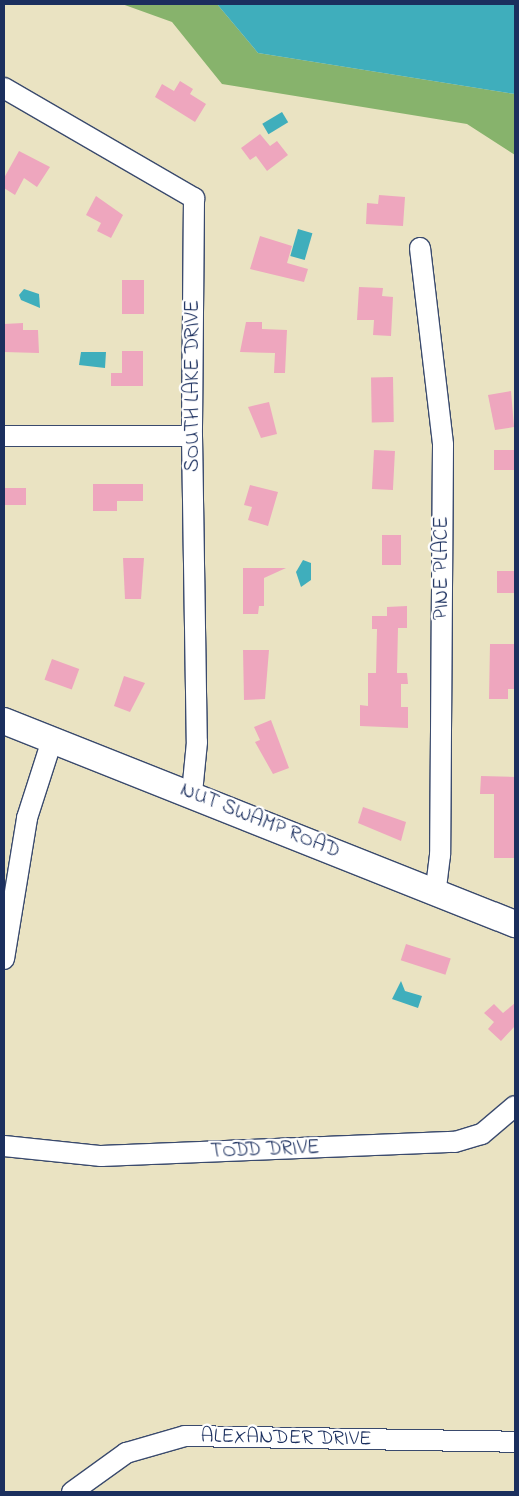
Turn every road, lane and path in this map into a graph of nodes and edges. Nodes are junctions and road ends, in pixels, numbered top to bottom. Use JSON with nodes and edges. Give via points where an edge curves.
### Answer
{"nodes":[{"id":1,"x":4,"y":88,"type":"edge"},
{"id":2,"x":420,"y":248,"type":"dead end"},
{"id":3,"x":4,"y":436,"type":"edge"},
{"id":4,"x":192,"y":436,"type":"junction"},
{"id":5,"x":4,"y":721,"type":"edge"},
{"id":6,"x":52,"y":740,"type":"junction"},
{"id":7,"x":192,"y":793,"type":"junction"},
{"id":8,"x":436,"y":889,"type":"junction"},
{"id":9,"x":515,"y":924,"type":"edge"},
{"id":10,"x":4,"y":959,"type":"edge"},
{"id":11,"x":515,"y":1106,"type":"edge"},
{"id":12,"x":4,"y":1146,"type":"edge"},
{"id":13,"x":515,"y":1442,"type":"edge"},
{"id":14,"x":72,"y":1492,"type":"edge"}],
"edges":[{"from":1,"to":4,"type":"street","name":"SOUTH LAKE DRIVE","via":[[194,198]]},
{"from":2,"to":8,"type":"street","name":"PINE PLACE","via":[[443,445],[440,855]]},
{"from":3,"to":4,"type":"street"},
{"from":4,"to":7,"type":"street","name":"SOUTH LAKE DRIVE","via":[[197,742]]},
{"from":5,"to":6,"type":"main road","name":"NUT SWAMP ROAD"},
{"from":6,"to":7,"type":"main road","name":"NUT SWAMP ROAD"},
{"from":6,"to":10,"type":"street","via":[[27,818]]},
{"from":7,"to":8,"type":"main road","name":"NUT SWAMP ROAD"},
{"from":8,"to":9,"type":"main road","name":"NUT SWAMP ROAD"},
{"from":11,"to":12,"type":"street","name":"TODD DRIVE","via":[[482,1134],[456,1142],[101,1156]]},
{"from":13,"to":14,"type":"street","name":"ALEXANDER DRIVE","via":[[186,1436],[126,1453]]}]}
